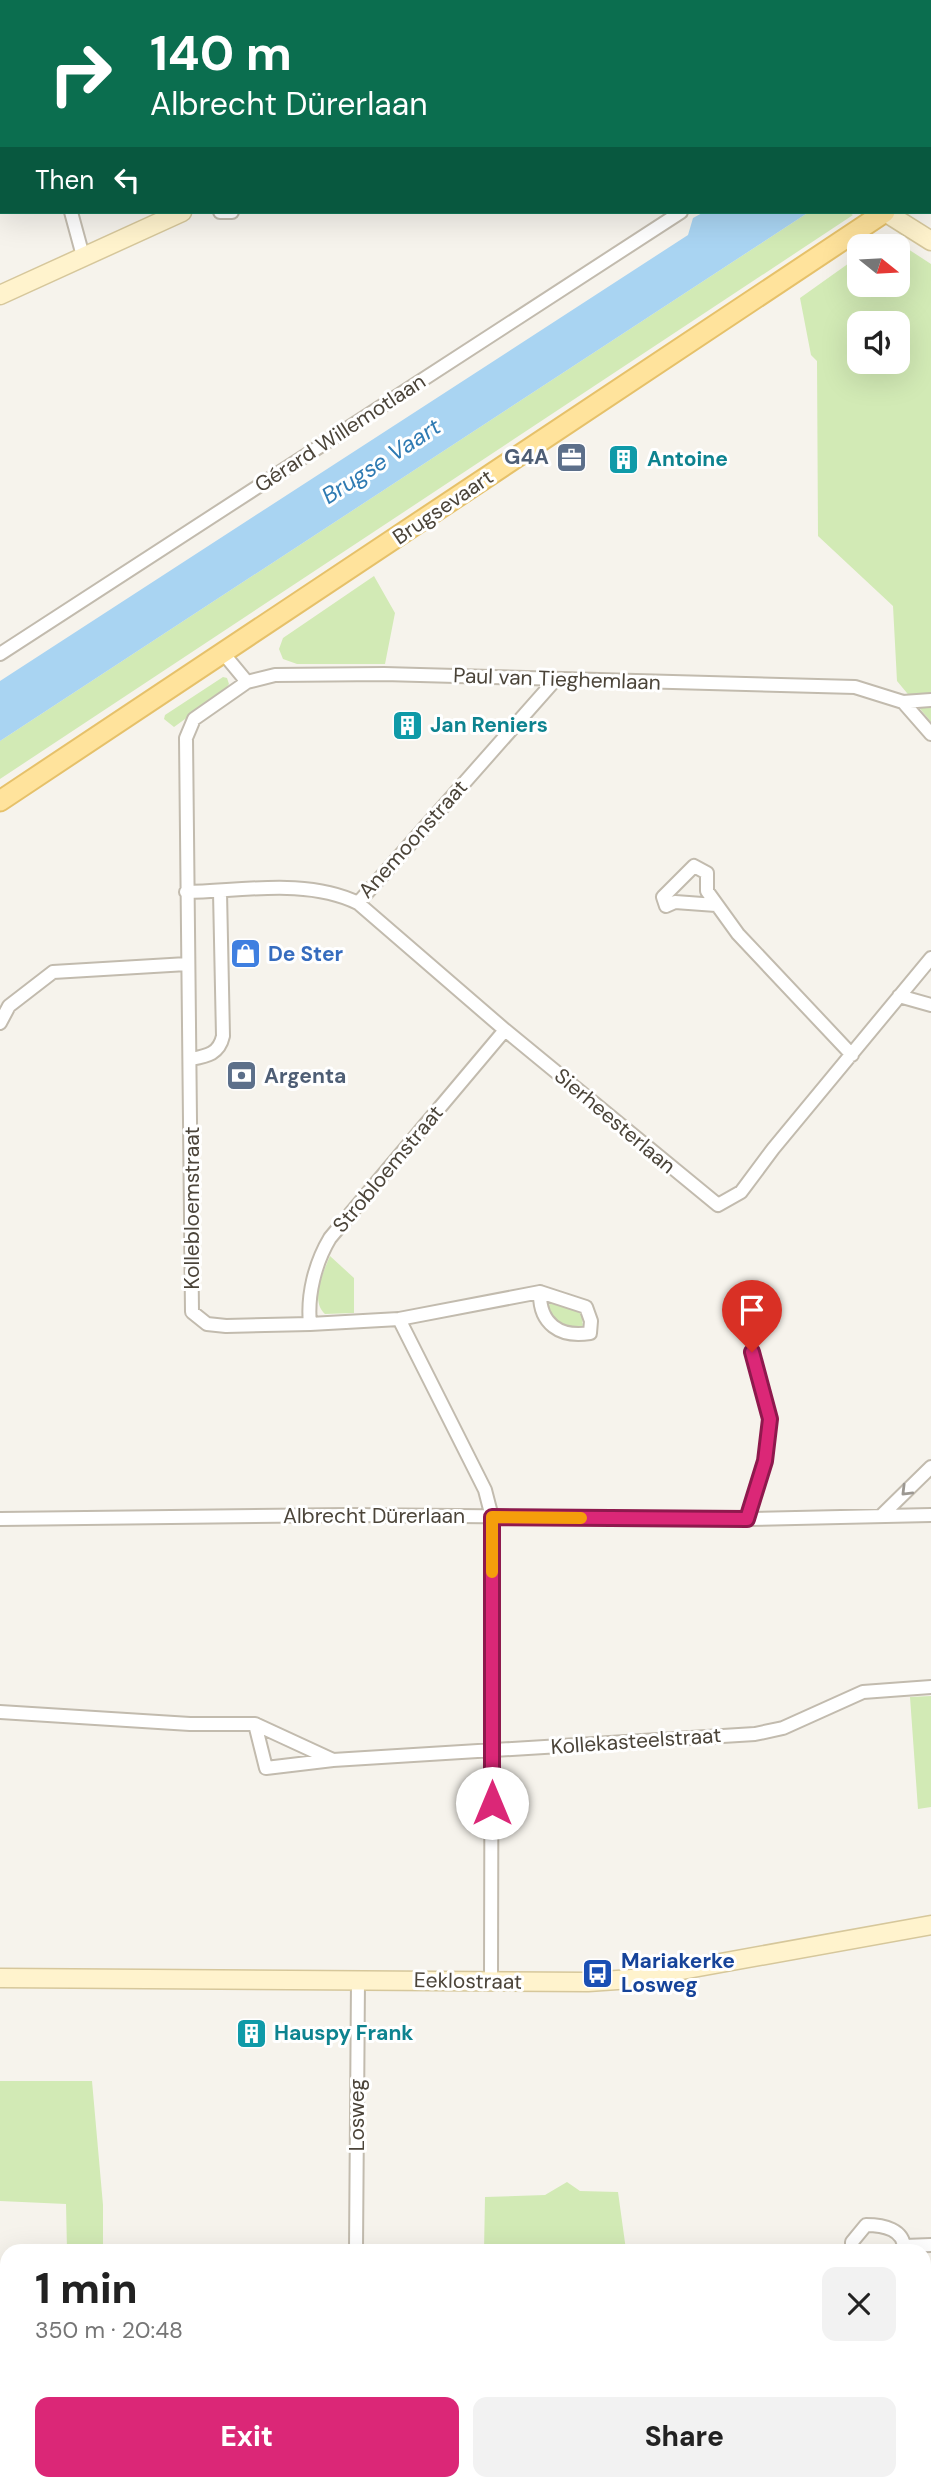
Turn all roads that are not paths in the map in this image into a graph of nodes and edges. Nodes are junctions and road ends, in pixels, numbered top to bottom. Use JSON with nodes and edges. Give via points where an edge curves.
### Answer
{"nodes":[{"id":1,"x":72,"y":214,"type":"edge"},
{"id":2,"x":178,"y":214,"type":"edge"},
{"id":3,"x":678,"y":214,"type":"edge"},
{"id":4,"x":882,"y":214,"type":"edge"},
{"id":5,"x":888,"y":214,"type":"edge"},
{"id":6,"x":931,"y":241,"type":"edge"},
{"id":7,"x":83,"y":256,"type":"junction"},
{"id":8,"x":0,"y":295,"type":"edge"},
{"id":9,"x":0,"y":653,"type":"edge"},
{"id":10,"x":223,"y":653,"type":"junction"},
{"id":11,"x":556,"y":678,"type":"junction"},
{"id":12,"x":247,"y":682,"type":"junction"},
{"id":13,"x":931,"y":700,"type":"edge"},
{"id":14,"x":903,"y":702,"type":"junction"},
{"id":15,"x":931,"y":734,"type":"edge"},
{"id":16,"x":0,"y":801,"type":"edge"},
{"id":17,"x":186,"y":892,"type":"junction"},
{"id":18,"x":220,"y":892,"type":"junction"},
{"id":19,"x":358,"y":904,"type":"junction"},
{"id":20,"x":716,"y":905,"type":"junction"},
{"id":21,"x":931,"y":957,"type":"edge"},
{"id":22,"x":187,"y":964,"type":"junction"},
{"id":23,"x":899,"y":996,"type":"junction"},
{"id":24,"x":931,"y":1005,"type":"edge"},
{"id":25,"x":0,"y":1023,"type":"edge"},
{"id":26,"x":505,"y":1030,"type":"junction"},
{"id":27,"x":852,"y":1055,"type":"junction"},
{"id":28,"x":191,"y":1059,"type":"junction"},
{"id":29,"x":540,"y":1293,"type":"dead end"},
{"id":30,"x":399,"y":1319,"type":"junction"},
{"id":31,"x":310,"y":1324,"type":"junction"},
{"id":32,"x":752,"y":1352,"type":"dead end"},
{"id":33,"x":931,"y":1467,"type":"edge"},
{"id":34,"x":882,"y":1515,"type":"junction"},
{"id":35,"x":931,"y":1515,"type":"edge"},
{"id":36,"x":492,"y":1517,"type":"junction"},
{"id":37,"x":747,"y":1519,"type":"junction"},
{"id":38,"x":0,"y":1520,"type":"edge"},
{"id":39,"x":931,"y":1687,"type":"edge"},
{"id":40,"x":0,"y":1712,"type":"edge"},
{"id":41,"x":255,"y":1724,"type":"junction"},
{"id":42,"x":492,"y":1750,"type":"junction"},
{"id":43,"x":333,"y":1760,"type":"junction"},
{"id":44,"x":931,"y":1925,"type":"edge"},
{"id":45,"x":0,"y":1978,"type":"edge"},
{"id":46,"x":358,"y":1980,"type":"junction"},
{"id":47,"x":491,"y":1982,"type":"junction"},
{"id":48,"x":356,"y":2244,"type":"edge"},
{"id":49,"x":852,"y":2244,"type":"edge"},
{"id":50,"x":902,"y":2244,"type":"edge"}],
"edges":[{"from":1,"to":7,"type":"street"},
{"from":2,"to":7,"type":"street"},
{"from":3,"to":9,"type":"street","name":"Gérard Willemotlaan"},
{"from":4,"to":10,"type":"main road","name":"Brugsevaart"},
{"from":5,"to":6,"type":"street"},
{"from":7,"to":8,"type":"street"},
{"from":10,"to":12,"type":"street"},
{"from":10,"to":16,"type":"main road","name":"Brugsevaart"},
{"from":11,"to":12,"type":"street","name":"Paul van Tieghemlaan","via":[[275,675]]},
{"from":11,"to":14,"type":"street","name":"Paul van Tieghemlaan","via":[[855,687]]},
{"from":11,"to":19,"type":"street","name":"Anemoonstraat"},
{"from":12,"to":17,"type":"street","name":"Kollebloemstraat","via":[[194,719],[186,738]]},
{"from":13,"to":14,"type":"street","name":"Paul van Tieghemlaan"},
{"from":14,"to":15,"type":"street"},
{"from":17,"to":18,"type":"street","name":"Anemoonstraat"},
{"from":17,"to":22,"type":"street","name":"Kollebloemstraat"},
{"from":18,"to":19,"type":"street","name":"Anemoonstraat","via":[[312,890],[337,893]]},
{"from":18,"to":28,"type":"street","via":[[223,1036],[220,1047],[209,1055]]},
{"from":19,"to":26,"type":"street","name":"Sierheesterlaan"},
{"from":20,"to":20,"type":"street","via":[[707,891],[707,873],[694,866],[663,897],[666,906],[675,902]]},
{"from":20,"to":27,"type":"street"},
{"from":21,"to":23,"type":"street","name":"Sierheesterlaan"},
{"from":22,"to":25,"type":"street","via":[[53,972],[9,1006]]},
{"from":22,"to":28,"type":"street","name":"Kollebloemstraat"},
{"from":23,"to":24,"type":"street"},
{"from":23,"to":27,"type":"street","name":"Sierheesterlaan"},
{"from":26,"to":27,"type":"street","name":"Sierheesterlaan","via":[[718,1205],[741,1192]]},
{"from":26,"to":31,"type":"street","name":"Strobloemstraat","via":[[330,1238],[313,1282]]},
{"from":28,"to":31,"type":"street","name":"Kollebloemstraat","via":[[192,1312],[207,1324],[226,1326]]},
{"from":29,"to":30,"type":"street","name":"Kollebloemstraat"},
{"from":30,"to":31,"type":"street","name":"Kollebloemstraat"},
{"from":30,"to":36,"type":"street","via":[[485,1489]]},
{"from":32,"to":37,"type":"street","via":[[770,1419],[765,1461]]},
{"from":33,"to":34,"type":"street","one_way":true},
{"from":34,"to":35,"type":"street","name":"Albrecht Dürerlaan"},
{"from":34,"to":37,"type":"street","name":"Albrecht Dürerlaan"},
{"from":36,"to":37,"type":"street","name":"Albrecht Dürerlaan"},
{"from":36,"to":38,"type":"street","name":"Albrecht Dürerlaan"},
{"from":36,"to":42,"type":"street"},
{"from":39,"to":42,"type":"street","name":"Kollekasteelstraat","via":[[863,1692],[783,1728],[755,1734]]},
{"from":40,"to":41,"type":"street","name":"Kollekasteelstraat"},
{"from":41,"to":43,"type":"street","name":"Kollekasteelstraat"},
{"from":41,"to":43,"type":"street","name":"Kollekasteelstraat","via":[[266,1768]]},
{"from":42,"to":43,"type":"street","name":"Kollekasteelstraat"},
{"from":42,"to":47,"type":"street"},
{"from":44,"to":47,"type":"street","name":"Eeklostraat","via":[[632,1979]]},
{"from":45,"to":46,"type":"street","name":"Eeklostraat"},
{"from":46,"to":47,"type":"street","name":"Eeklostraat"},
{"from":46,"to":48,"type":"street","name":"Losweg"},
{"from":49,"to":50,"type":"street","via":[[866,2225],[882,2225],[892,2229]]}]}
